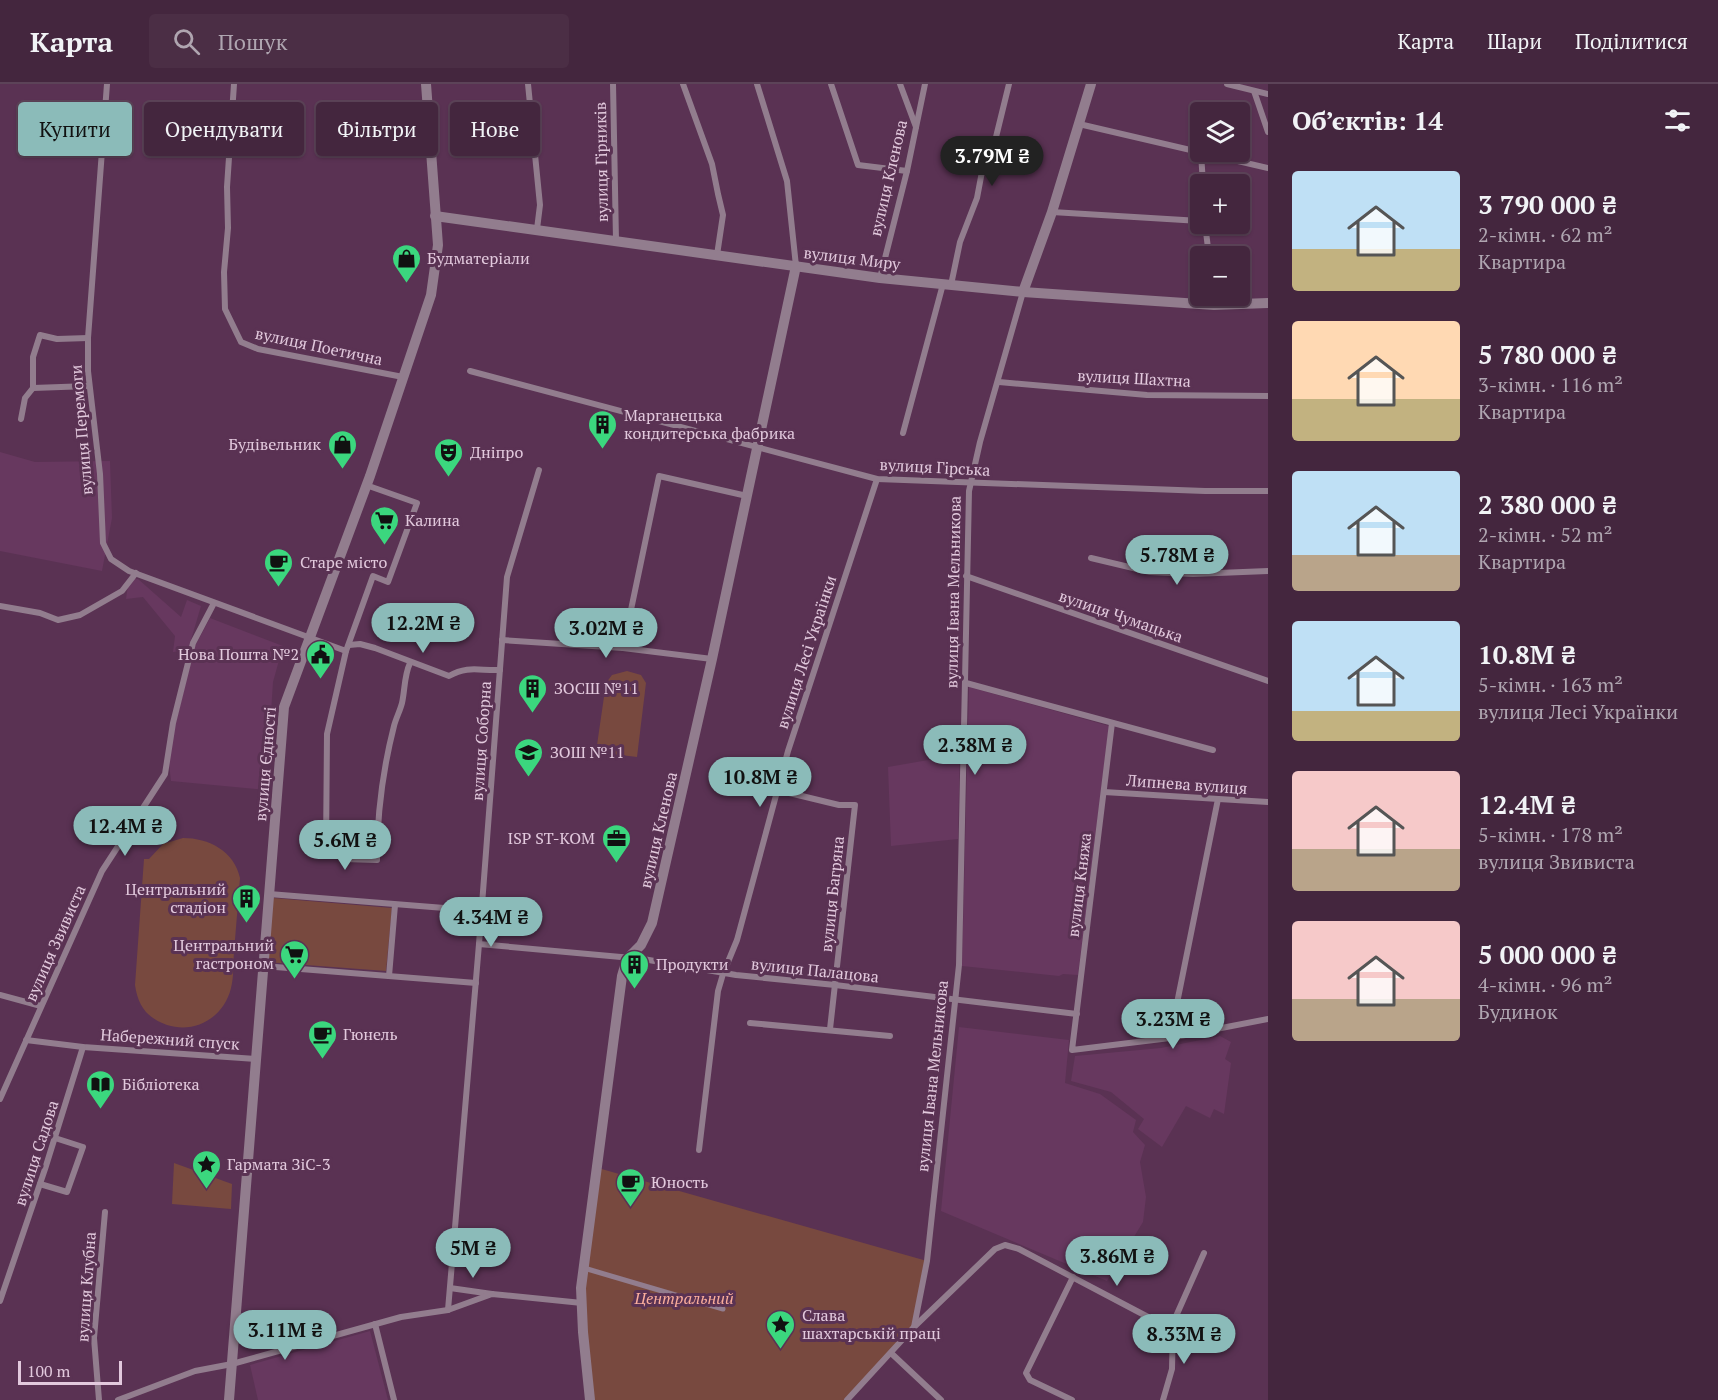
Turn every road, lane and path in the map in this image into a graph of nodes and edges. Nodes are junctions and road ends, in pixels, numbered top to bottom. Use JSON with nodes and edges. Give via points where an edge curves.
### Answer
{"nodes":[{"id":1,"x":107,"y":84,"type":"edge"},
{"id":2,"x":234,"y":84,"type":"edge"},
{"id":3,"x":426,"y":84,"type":"edge"},
{"id":4,"x":528,"y":84,"type":"edge"},
{"id":5,"x":613,"y":84,"type":"edge"},
{"id":6,"x":683,"y":84,"type":"edge"},
{"id":7,"x":757,"y":84,"type":"edge"},
{"id":8,"x":831,"y":84,"type":"edge"},
{"id":9,"x":900,"y":84,"type":"edge"},
{"id":10,"x":925,"y":84,"type":"edge"},
{"id":11,"x":1009,"y":84,"type":"edge"},
{"id":12,"x":1091,"y":84,"type":"edge"},
{"id":13,"x":1227,"y":84,"type":"edge"},
{"id":14,"x":1254,"y":92,"type":"junction"},
{"id":15,"x":1268,"y":94,"type":"edge"},
{"id":16,"x":1079,"y":124,"type":"junction"},
{"id":17,"x":916,"y":128,"type":"junction"},
{"id":18,"x":1268,"y":132,"type":"edge"},
{"id":19,"x":1190,"y":150,"type":"edge"},
{"id":20,"x":1242,"y":162,"type":"edge"},
{"id":21,"x":1268,"y":168,"type":"edge"},
{"id":22,"x":907,"y":171,"type":"junction"},
{"id":23,"x":1052,"y":212,"type":"junction"},
{"id":24,"x":435,"y":216,"type":"junction"},
{"id":25,"x":1190,"y":220,"type":"edge"},
{"id":26,"x":537,"y":229,"type":"junction"},
{"id":27,"x":616,"y":240,"type":"junction"},
{"id":28,"x":717,"y":255,"type":"junction"},
{"id":29,"x":796,"y":266,"type":"junction"},
{"id":30,"x":880,"y":278,"type":"junction"},
{"id":31,"x":947,"y":284,"type":"junction"},
{"id":32,"x":1023,"y":292,"type":"junction"},
{"id":33,"x":1190,"y":299,"type":"edge"},
{"id":34,"x":1250,"y":302,"type":"edge"},
{"id":35,"x":1268,"y":303,"type":"edge"},
{"id":36,"x":88,"y":338,"type":"junction"},
{"id":37,"x":470,"y":371,"type":"dead end"},
{"id":38,"x":403,"y":377,"type":"junction"},
{"id":39,"x":999,"y":382,"type":"junction"},
{"id":40,"x":89,"y":386,"type":"junction"},
{"id":41,"x":33,"y":388,"type":"junction"},
{"id":42,"x":1268,"y":396,"type":"edge"},
{"id":43,"x":21,"y":419,"type":"dead end"},
{"id":44,"x":903,"y":433,"type":"dead end"},
{"id":45,"x":758,"y":447,"type":"junction"},
{"id":46,"x":539,"y":470,"type":"dead end"},
{"id":47,"x":877,"y":479,"type":"junction"},
{"id":48,"x":970,"y":484,"type":"junction"},
{"id":49,"x":366,"y":485,"type":"junction"},
{"id":50,"x":1268,"y":490,"type":"edge"},
{"id":51,"x":747,"y":496,"type":"junction"},
{"id":52,"x":1091,"y":558,"type":"dead end"},
{"id":53,"x":1268,"y":571,"type":"edge"},
{"id":54,"x":136,"y":573,"type":"junction"},
{"id":55,"x":966,"y":576,"type":"junction"},
{"id":56,"x":214,"y":603,"type":"junction"},
{"id":57,"x":0,"y":606,"type":"edge"},
{"id":58,"x":310,"y":637,"type":"junction"},
{"id":59,"x":502,"y":640,"type":"junction"},
{"id":60,"x":347,"y":648,"type":"junction"},
{"id":61,"x":623,"y":648,"type":"junction"},
{"id":62,"x":712,"y":659,"type":"junction"},
{"id":63,"x":410,"y":663,"type":"junction"},
{"id":64,"x":500,"y":670,"type":"junction"},
{"id":65,"x":1268,"y":681,"type":"edge"},
{"id":66,"x":966,"y":682,"type":"junction"},
{"id":67,"x":1112,"y":723,"type":"junction"},
{"id":68,"x":1213,"y":750,"type":"dead end"},
{"id":69,"x":777,"y":790,"type":"junction"},
{"id":70,"x":1104,"y":792,"type":"junction"},
{"id":71,"x":1218,"y":799,"type":"junction"},
{"id":72,"x":1268,"y":802,"type":"edge"},
{"id":73,"x":269,"y":894,"type":"junction"},
{"id":74,"x":395,"y":905,"type":"junction"},
{"id":75,"x":482,"y":911,"type":"junction"},
{"id":76,"x":479,"y":945,"type":"junction"},
{"id":77,"x":627,"y":959,"type":"junction"},
{"id":78,"x":263,"y":966,"type":"junction"},
{"id":79,"x":723,"y":974,"type":"junction"},
{"id":80,"x":389,"y":976,"type":"junction"},
{"id":81,"x":476,"y":983,"type":"junction"},
{"id":82,"x":835,"y":985,"type":"junction"},
{"id":83,"x":0,"y":995,"type":"edge"},
{"id":84,"x":954,"y":999,"type":"junction"},
{"id":85,"x":41,"y":1006,"type":"junction"},
{"id":86,"x":1077,"y":1014,"type":"junction"},
{"id":87,"x":1268,"y":1018,"type":"edge"},
{"id":88,"x":750,"y":1023,"type":"dead end"},
{"id":89,"x":830,"y":1029,"type":"junction"},
{"id":90,"x":890,"y":1036,"type":"dead end"},
{"id":91,"x":1170,"y":1038,"type":"junction"},
{"id":92,"x":26,"y":1040,"type":"junction"},
{"id":93,"x":83,"y":1047,"type":"junction"},
{"id":94,"x":256,"y":1059,"type":"junction"},
{"id":95,"x":0,"y":1099,"type":"edge"},
{"id":96,"x":55,"y":1138,"type":"junction"},
{"id":97,"x":699,"y":1150,"type":"dead end"},
{"id":98,"x":40,"y":1185,"type":"junction"},
{"id":99,"x":105,"y":1212,"type":"dead end"},
{"id":100,"x":1204,"y":1253,"type":"dead end"},
{"id":101,"x":584,"y":1268,"type":"junction"},
{"id":102,"x":1073,"y":1277,"type":"junction"},
{"id":103,"x":450,"y":1288,"type":"junction"},
{"id":104,"x":492,"y":1294,"type":"junction"},
{"id":105,"x":0,"y":1301,"type":"edge"},
{"id":106,"x":582,"y":1303,"type":"junction"},
{"id":107,"x":723,"y":1309,"type":"dead end"},
{"id":108,"x":448,"y":1310,"type":"junction"},
{"id":109,"x":1173,"y":1323,"type":"junction"},
{"id":110,"x":375,"y":1324,"type":"junction"},
{"id":111,"x":914,"y":1327,"type":"junction"},
{"id":112,"x":891,"y":1353,"type":"junction"},
{"id":113,"x":232,"y":1364,"type":"junction"},
{"id":114,"x":99,"y":1400,"type":"edge"},
{"id":115,"x":118,"y":1400,"type":"edge"},
{"id":116,"x":229,"y":1400,"type":"edge"},
{"id":117,"x":394,"y":1400,"type":"edge"},
{"id":118,"x":590,"y":1400,"type":"edge"},
{"id":119,"x":847,"y":1400,"type":"edge"},
{"id":120,"x":941,"y":1400,"type":"edge"},
{"id":121,"x":1072,"y":1400,"type":"edge"},
{"id":122,"x":1163,"y":1400,"type":"edge"}],
"edges":[{"from":1,"to":36,"type":"street","name":"вулиця Перемоги"},
{"from":2,"to":38,"type":"street","name":"вулиця Поетична","via":[[224,272],[225,309],[240,342],[258,349]]},
{"from":3,"to":24,"type":"street","name":"вулиця Єдності"},
{"from":4,"to":26,"type":"street","via":[[540,206]]},
{"from":5,"to":27,"type":"street","name":"вулиця Гірників"},
{"from":6,"to":28,"type":"street","via":[[712,164],[723,215]]},
{"from":7,"to":29,"type":"street","via":[[787,181]]},
{"from":8,"to":22,"type":"street","via":[[858,165]]},
{"from":9,"to":17,"type":"street"},
{"from":10,"to":17,"type":"street","name":"вулиця Кленова"},
{"from":11,"to":31,"type":"street","via":[[996,137],[984,161],[979,192]]},
{"from":12,"to":16,"type":"street","name":"вулиця Івана Мельникова"},
{"from":13,"to":14,"type":"street"},
{"from":14,"to":15,"type":"street"},
{"from":14,"to":18,"type":"street"},
{"from":16,"to":19,"type":"street"},
{"from":16,"to":23,"type":"street","name":"вулиця Івана Мельникова"},
{"from":17,"to":22,"type":"street","name":"вулиця Кленова"},
{"from":20,"to":21,"type":"street"},
{"from":22,"to":30,"type":"street","name":"вулиця Кленова"},
{"from":23,"to":25,"type":"street"},
{"from":23,"to":32,"type":"street","name":"вулиця Івана Мельникова"},
{"from":24,"to":26,"type":"street","name":"вулиця Миру"},
{"from":24,"to":38,"type":"street","name":"вулиця Єдності","via":[[438,245],[431,295]]},
{"from":26,"to":27,"type":"street","name":"вулиця Миру"},
{"from":27,"to":28,"type":"street","name":"вулиця Миру"},
{"from":28,"to":29,"type":"street","name":"вулиця Миру"},
{"from":29,"to":30,"type":"street","name":"вулиця Миру"},
{"from":29,"to":45,"type":"street","name":"вулиця Кленова"},
{"from":30,"to":31,"type":"street","name":"вулиця Миру"},
{"from":31,"to":32,"type":"street","name":"вулиця Миру"},
{"from":31,"to":44,"type":"street"},
{"from":32,"to":33,"type":"street","name":"вулиця Миру"},
{"from":32,"to":39,"type":"street","name":"вулиця Івана Мельникова"},
{"from":34,"to":35,"type":"street","name":"вулиця Миру"},
{"from":36,"to":40,"type":"street","name":"вулиця Перемоги"},
{"from":36,"to":41,"type":"street","via":[[40,335],[33,357]]},
{"from":37,"to":45,"type":"street","name":"вулиця Гірська"},
{"from":38,"to":49,"type":"street","name":"вулиця Єдності"},
{"from":39,"to":42,"type":"street","name":"вулиця Шахтна","via":[[1147,395]]},
{"from":39,"to":48,"type":"street","name":"вулиця Івана Мельникова"},
{"from":40,"to":41,"type":"street"},
{"from":40,"to":54,"type":"street","name":"вулиця Перемоги","via":[[100,474],[103,543],[111,559]]},
{"from":41,"to":43,"type":"street","via":[[25,398]]},
{"from":45,"to":47,"type":"street","name":"вулиця Гірська"},
{"from":45,"to":51,"type":"street","name":"вулиця Кленова"},
{"from":46,"to":59,"type":"street","name":"вулиця Соборна","via":[[507,577]]},
{"from":47,"to":48,"type":"street","name":"вулиця Гірська"},
{"from":47,"to":69,"type":"street","name":"вулиця Лесі Українки"},
{"from":48,"to":50,"type":"street","name":"вулиця Гірська","via":[[1205,492]]},
{"from":48,"to":55,"type":"street","name":"вулиця Івана Мельникова"},
{"from":49,"to":58,"type":"street","name":"вулиця Єдності"},
{"from":49,"to":60,"type":"street","via":[[417,503],[388,582],[373,576]]},
{"from":51,"to":61,"type":"street","via":[[659,476]]},
{"from":51,"to":62,"type":"street","name":"вулиця Кленова"},
{"from":52,"to":53,"type":"street","via":[[1150,572]]},
{"from":54,"to":56,"type":"street","name":"вулиця Перемоги"},
{"from":54,"to":57,"type":"street","via":[[122,591],[80,615],[58,620]]},
{"from":55,"to":65,"type":"street","name":"вулиця Чумацька"},
{"from":55,"to":66,"type":"street","name":"вулиця Івана Мельникова"},
{"from":56,"to":58,"type":"street","name":"вулиця Перемоги"},
{"from":56,"to":85,"type":"street","name":"вулиця Звивиста","via":[[193,643],[165,774],[102,872]]},
{"from":58,"to":60,"type":"street","name":"вулиця Перемоги"},
{"from":58,"to":73,"type":"street","name":"вулиця Єдності","via":[[284,707]]},
{"from":59,"to":61,"type":"street"},
{"from":59,"to":64,"type":"street","name":"вулиця Соборна"},
{"from":60,"to":63,"type":"street","name":"вулиця Перемоги","via":[[360,644]]},
{"from":60,"to":63,"type":"street","via":[[327,734],[326,786],[326,850],[343,850],[344,859],[377,860],[385,768]]},
{"from":61,"to":62,"type":"street"},
{"from":62,"to":77,"type":"street","name":"вулиця Кленова","via":[[652,923],[641,945]]},
{"from":63,"to":64,"type":"street","name":"вулиця Перемоги","via":[[449,676],[468,668]]},
{"from":64,"to":75,"type":"street","name":"вулиця Соборна"},
{"from":66,"to":67,"type":"street"},
{"from":66,"to":84,"type":"street","name":"вулиця Івана Мельникова","via":[[959,965]]},
{"from":67,"to":68,"type":"street"},
{"from":67,"to":70,"type":"street","name":"вулиця Княжа"},
{"from":69,"to":79,"type":"street","name":"вулиця Лесі Українки","via":[[737,940]]},
{"from":69,"to":82,"type":"street","name":"вулиця Багряна","via":[[839,805],[855,805]]},
{"from":70,"to":71,"type":"street","name":"Липнева вулиця"},
{"from":70,"to":86,"type":"street","name":"вулиця Княжа"},
{"from":71,"to":72,"type":"street","name":"Липнева вулиця"},
{"from":71,"to":91,"type":"street"},
{"from":73,"to":74,"type":"street"},
{"from":73,"to":78,"type":"street","name":"вулиця Єдності"},
{"from":74,"to":75,"type":"street"},
{"from":74,"to":80,"type":"street"},
{"from":75,"to":76,"type":"street","name":"вулиця Соборна"},
{"from":76,"to":77,"type":"street","name":"вулиця Палацова"},
{"from":76,"to":81,"type":"street","name":"вулиця Соборна"},
{"from":77,"to":79,"type":"street","name":"вулиця Палацова"},
{"from":77,"to":101,"type":"street","name":"вулиця Кленова"},
{"from":78,"to":80,"type":"street"},
{"from":78,"to":94,"type":"street","name":"вулиця Єдності"},
{"from":79,"to":82,"type":"street","name":"вулиця Палацова"},
{"from":79,"to":97,"type":"street","name":"вулиця Лесі Українки"},
{"from":80,"to":81,"type":"street"},
{"from":81,"to":103,"type":"street","name":"вулиця Соборна"},
{"from":82,"to":84,"type":"street","name":"вулиця Палацова"},
{"from":82,"to":89,"type":"street","name":"вулиця Багряна"},
{"from":83,"to":85,"type":"street"},
{"from":84,"to":86,"type":"street","name":"вулиця Палацова"},
{"from":84,"to":111,"type":"street","name":"вулиця Івана Мельникова","via":[[927,1261]]},
{"from":85,"to":92,"type":"street","name":"вулиця Звивиста"},
{"from":86,"to":91,"type":"street","name":"вулиця Княжа","via":[[1072,1050]]},
{"from":87,"to":91,"type":"street"},
{"from":88,"to":89,"type":"street"},
{"from":89,"to":90,"type":"street"},
{"from":92,"to":93,"type":"street","name":"Набережний спуск"},
{"from":92,"to":95,"type":"street","name":"вулиця Звивиста"},
{"from":93,"to":94,"type":"street","name":"Набережний спуск"},
{"from":93,"to":96,"type":"street","name":"вулиця Садова"},
{"from":94,"to":113,"type":"street","name":"вулиця Єдності"},
{"from":96,"to":98,"type":"street","name":"вулиця Садова"},
{"from":96,"to":98,"type":"street","via":[[83,1147],[67,1192]]},
{"from":98,"to":105,"type":"street","name":"вулиця Садова"},
{"from":99,"to":114,"type":"street","name":"вулиця Клубна","via":[[94,1338]]},
{"from":100,"to":109,"type":"street"},
{"from":101,"to":106,"type":"street","name":"вулиця Кленова"},
{"from":101,"to":107,"type":"street"},
{"from":102,"to":109,"type":"street","via":[[1150,1318]]},
{"from":102,"to":111,"type":"street","via":[[1019,1249],[1005,1245],[995,1248]]},
{"from":102,"to":121,"type":"street","via":[[1026,1373],[1030,1380]]},
{"from":103,"to":104,"type":"street"},
{"from":103,"to":108,"type":"street","name":"вулиця Соборна"},
{"from":104,"to":106,"type":"street"},
{"from":104,"to":108,"type":"street"},
{"from":106,"to":118,"type":"street","name":"вулиця Кленова"},
{"from":108,"to":110,"type":"street"},
{"from":109,"to":122,"type":"street","via":[[1172,1369]]},
{"from":110,"to":113,"type":"street"},
{"from":110,"to":117,"type":"street"},
{"from":111,"to":112,"type":"street"},
{"from":112,"to":119,"type":"street"},
{"from":112,"to":120,"type":"street"},
{"from":113,"to":115,"type":"street","via":[[195,1371]]},
{"from":113,"to":116,"type":"street","name":"вулиця Єдності"}]}
